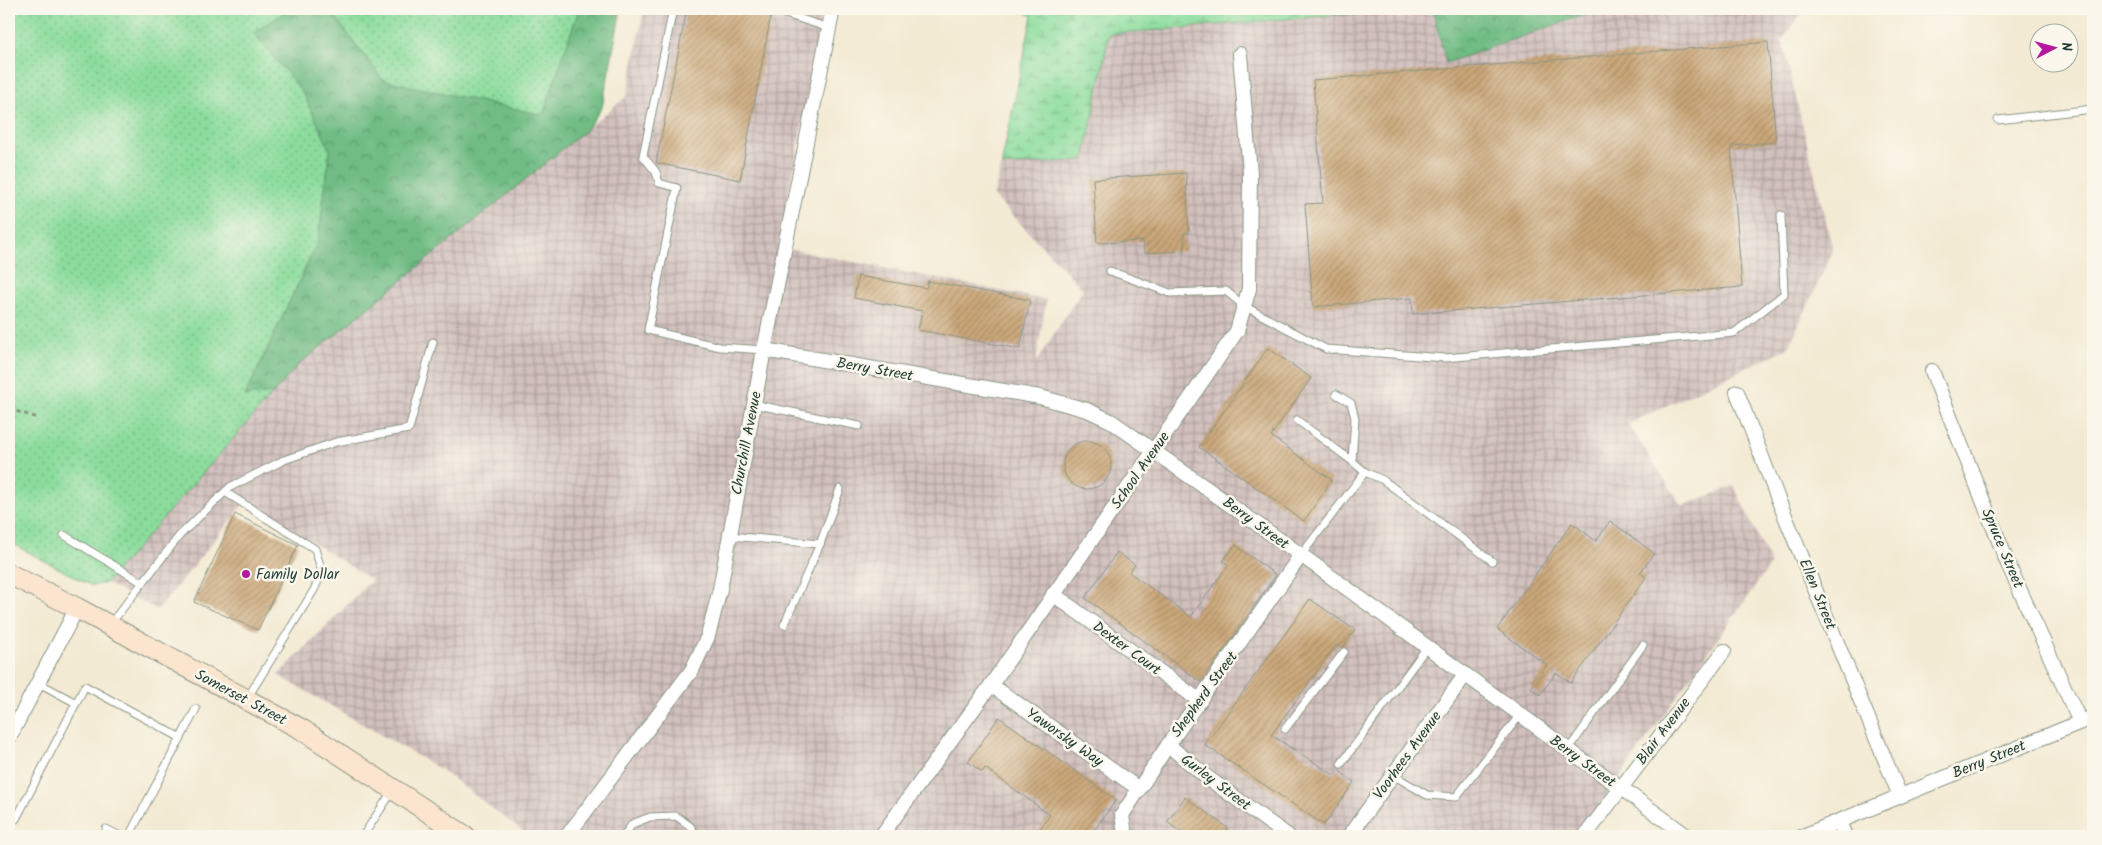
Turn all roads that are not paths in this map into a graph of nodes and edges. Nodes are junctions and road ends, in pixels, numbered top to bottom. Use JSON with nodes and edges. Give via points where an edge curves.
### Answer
{"nodes":[{"id":1,"x":673,"y":9,"type":"edge"},
{"id":2,"x":770,"y":9,"type":"edge"},
{"id":3,"x":833,"y":9,"type":"edge"},
{"id":4,"x":830,"y":28,"type":"junction"},
{"id":5,"x":1240,"y":54,"type":"dead end"},
{"id":6,"x":2093,"y":109,"type":"edge"},
{"id":7,"x":1998,"y":120,"type":"dead end"},
{"id":8,"x":1781,"y":215,"type":"dead end"},
{"id":9,"x":1110,"y":271,"type":"dead end"},
{"id":10,"x":1244,"y":306,"type":"junction"},
{"id":11,"x":433,"y":342,"type":"dead end"},
{"id":12,"x":764,"y":350,"type":"junction"},
{"id":13,"x":1932,"y":371,"type":"dead end"},
{"id":14,"x":1737,"y":392,"type":"dead end"},
{"id":15,"x":1336,"y":394,"type":"dead end"},
{"id":16,"x":753,"y":404,"type":"junction"},
{"id":17,"x":1297,"y":420,"type":"dead end"},
{"id":18,"x":859,"y":426,"type":"dead end"},
{"id":19,"x":1154,"y":450,"type":"junction"},
{"id":20,"x":1352,"y":461,"type":"junction"},
{"id":21,"x":1365,"y":472,"type":"junction"},
{"id":22,"x":840,"y":489,"type":"dead end"},
{"id":23,"x":225,"y":492,"type":"junction"},
{"id":24,"x":64,"y":536,"type":"dead end"},
{"id":25,"x":729,"y":536,"type":"junction"},
{"id":26,"x":820,"y":544,"type":"junction"},
{"id":27,"x":1301,"y":555,"type":"junction"},
{"id":28,"x":1492,"y":561,"type":"dead end"},
{"id":29,"x":9,"y":574,"type":"edge"},
{"id":30,"x":143,"y":583,"type":"junction"},
{"id":31,"x":1054,"y":594,"type":"junction"},
{"id":32,"x":77,"y":608,"type":"junction"},
{"id":33,"x":109,"y":625,"type":"junction"},
{"id":34,"x":784,"y":625,"type":"dead end"},
{"id":35,"x":1643,"y":645,"type":"dead end"},
{"id":36,"x":1427,"y":647,"type":"junction"},
{"id":37,"x":1724,"y":651,"type":"dead end"},
{"id":38,"x":1344,"y":652,"type":"dead end"},
{"id":39,"x":1465,"y":675,"type":"junction"},
{"id":40,"x":39,"y":683,"type":"junction"},
{"id":41,"x":991,"y":684,"type":"junction"},
{"id":42,"x":246,"y":700,"type":"junction"},
{"id":43,"x":1200,"y":701,"type":"junction"},
{"id":44,"x":76,"y":703,"type":"junction"},
{"id":45,"x":196,"y":710,"type":"dead end"},
{"id":46,"x":1520,"y":715,"type":"junction"},
{"id":47,"x":2087,"y":719,"type":"edge"},
{"id":48,"x":1285,"y":729,"type":"dead end"},
{"id":49,"x":9,"y":738,"type":"edge"},
{"id":50,"x":181,"y":738,"type":"junction"},
{"id":51,"x":1168,"y":745,"type":"junction"},
{"id":52,"x":1568,"y":750,"type":"junction"},
{"id":53,"x":1341,"y":764,"type":"dead end"},
{"id":54,"x":1393,"y":775,"type":"junction"},
{"id":55,"x":1620,"y":788,"type":"junction"},
{"id":56,"x":1139,"y":789,"type":"junction"},
{"id":57,"x":394,"y":790,"type":"junction"},
{"id":58,"x":1900,"y":796,"type":"junction"},
{"id":59,"x":16,"y":820,"type":"dead end"},
{"id":60,"x":1839,"y":821,"type":"junction"},
{"id":61,"x":106,"y":828,"type":"dead end"},
{"id":62,"x":120,"y":836,"type":"edge"},
{"id":63,"x":129,"y":836,"type":"edge"},
{"id":64,"x":363,"y":836,"type":"edge"},
{"id":65,"x":465,"y":836,"type":"edge"},
{"id":66,"x":567,"y":836,"type":"edge"},
{"id":67,"x":624,"y":836,"type":"edge"},
{"id":68,"x":696,"y":836,"type":"edge"},
{"id":69,"x":881,"y":836,"type":"edge"},
{"id":70,"x":1128,"y":836,"type":"edge"},
{"id":71,"x":1288,"y":836,"type":"edge"},
{"id":72,"x":1349,"y":836,"type":"edge"},
{"id":73,"x":1585,"y":836,"type":"edge"},
{"id":74,"x":1687,"y":836,"type":"edge"},
{"id":75,"x":1802,"y":836,"type":"edge"},
{"id":76,"x":1845,"y":836,"type":"edge"}],
"edges":[{"from":1,"to":12,"type":"lane","via":[[643,156],[656,172],[659,183],[677,188],[648,330],[720,347]]},
{"from":2,"to":4,"type":"lane"},
{"from":3,"to":4,"type":"street","name":"Churchill Avenue"},
{"from":4,"to":12,"type":"street","name":"Churchill Avenue"},
{"from":5,"to":10,"type":"street","name":"School Avenue","via":[[1250,173],[1250,289]]},
{"from":6,"to":7,"type":"lane"},
{"from":8,"to":10,"type":"lane","via":[[1784,294],[1734,333],[1445,358],[1326,349]]},
{"from":9,"to":10,"type":"lane","via":[[1170,293],[1226,291]]},
{"from":10,"to":19,"type":"street","name":"School Avenue","via":[[1237,331]]},
{"from":11,"to":23,"type":"lane","via":[[409,429],[336,442],[284,460]]},
{"from":12,"to":16,"type":"street","name":"Churchill Avenue"},
{"from":12,"to":19,"type":"street","name":"Berry Street","via":[[1040,397],[1111,421]]},
{"from":13,"to":47,"type":"street","name":"Spruce Street","via":[[2008,564]]},
{"from":14,"to":58,"type":"street","name":"Ellen Street"},
{"from":15,"to":20,"type":"lane","via":[[1352,403],[1355,418]]},
{"from":16,"to":18,"type":"lane"},
{"from":16,"to":25,"type":"street","name":"Churchill Avenue"},
{"from":17,"to":20,"type":"lane"},
{"from":19,"to":27,"type":"street","name":"Berry Street"},
{"from":19,"to":31,"type":"street","name":"School Avenue"},
{"from":20,"to":21,"type":"lane"},
{"from":21,"to":27,"type":"lane"},
{"from":21,"to":28,"type":"lane","via":[[1383,480]]},
{"from":22,"to":26,"type":"lane"},
{"from":23,"to":30,"type":"lane","via":[[180,534]]},
{"from":23,"to":42,"type":"lane","via":[[315,549],[322,572]]},
{"from":24,"to":30,"type":"lane"},
{"from":25,"to":26,"type":"lane"},
{"from":25,"to":66,"type":"street","name":"Churchill Avenue","via":[[708,636],[692,670]]},
{"from":26,"to":34,"type":"lane"},
{"from":27,"to":36,"type":"street","name":"Berry Street"},
{"from":27,"to":43,"type":"street","name":"Shepherd Street"},
{"from":29,"to":32,"type":"main road","name":"Somerset Street"},
{"from":30,"to":33,"type":"lane"},
{"from":31,"to":41,"type":"street","name":"School Avenue"},
{"from":31,"to":43,"type":"street","name":"Dexter Court"},
{"from":32,"to":33,"type":"main road","name":"Somerset Street"},
{"from":32,"to":40,"type":"street"},
{"from":33,"to":42,"type":"main road","name":"Somerset Street"},
{"from":35,"to":52,"type":"lane"},
{"from":36,"to":39,"type":"street","name":"Berry Street"},
{"from":36,"to":53,"type":"lane"},
{"from":37,"to":55,"type":"street","name":"Blair Avenue"},
{"from":38,"to":48,"type":"lane"},
{"from":39,"to":46,"type":"street","name":"Berry Street"},
{"from":39,"to":54,"type":"street","name":"Voorhees Avenue"},
{"from":40,"to":44,"type":"lane"},
{"from":40,"to":49,"type":"street"},
{"from":41,"to":56,"type":"street","name":"Yaworsky Way"},
{"from":41,"to":69,"type":"street","name":"School Avenue"},
{"from":42,"to":57,"type":"main road","name":"Somerset Street","via":[[301,729]]},
{"from":43,"to":51,"type":"street","name":"Shepherd Street"},
{"from":44,"to":50,"type":"lane","via":[[85,686]]},
{"from":44,"to":59,"type":"lane"},
{"from":45,"to":50,"type":"lane"},
{"from":46,"to":52,"type":"street","name":"Berry Street"},
{"from":46,"to":54,"type":"lane","via":[[1456,797],[1427,795]]},
{"from":47,"to":58,"type":"street","name":"Berry Street"},
{"from":50,"to":63,"type":"lane"},
{"from":51,"to":56,"type":"street","name":"Shepherd Street"},
{"from":51,"to":71,"type":"street","name":"Gurley Street"},
{"from":52,"to":55,"type":"street","name":"Berry Street"},
{"from":54,"to":72,"type":"street","name":"Voorhees Avenue"},
{"from":55,"to":73,"type":"street","name":"Blair Avenue"},
{"from":55,"to":74,"type":"street","name":"Berry Street"},
{"from":56,"to":70,"type":"street","name":"Shepherd Street","via":[[1122,815]]},
{"from":57,"to":64,"type":"lane"},
{"from":57,"to":65,"type":"main road","name":"Somerset Street"},
{"from":58,"to":60,"type":"street","name":"Berry Street"},
{"from":60,"to":75,"type":"street","name":"Berry Street"},
{"from":60,"to":76,"type":"street"},
{"from":61,"to":62,"type":"lane"},
{"from":67,"to":68,"type":"lane","via":[[632,824],[650,816],[676,816],[690,826]]}]}
